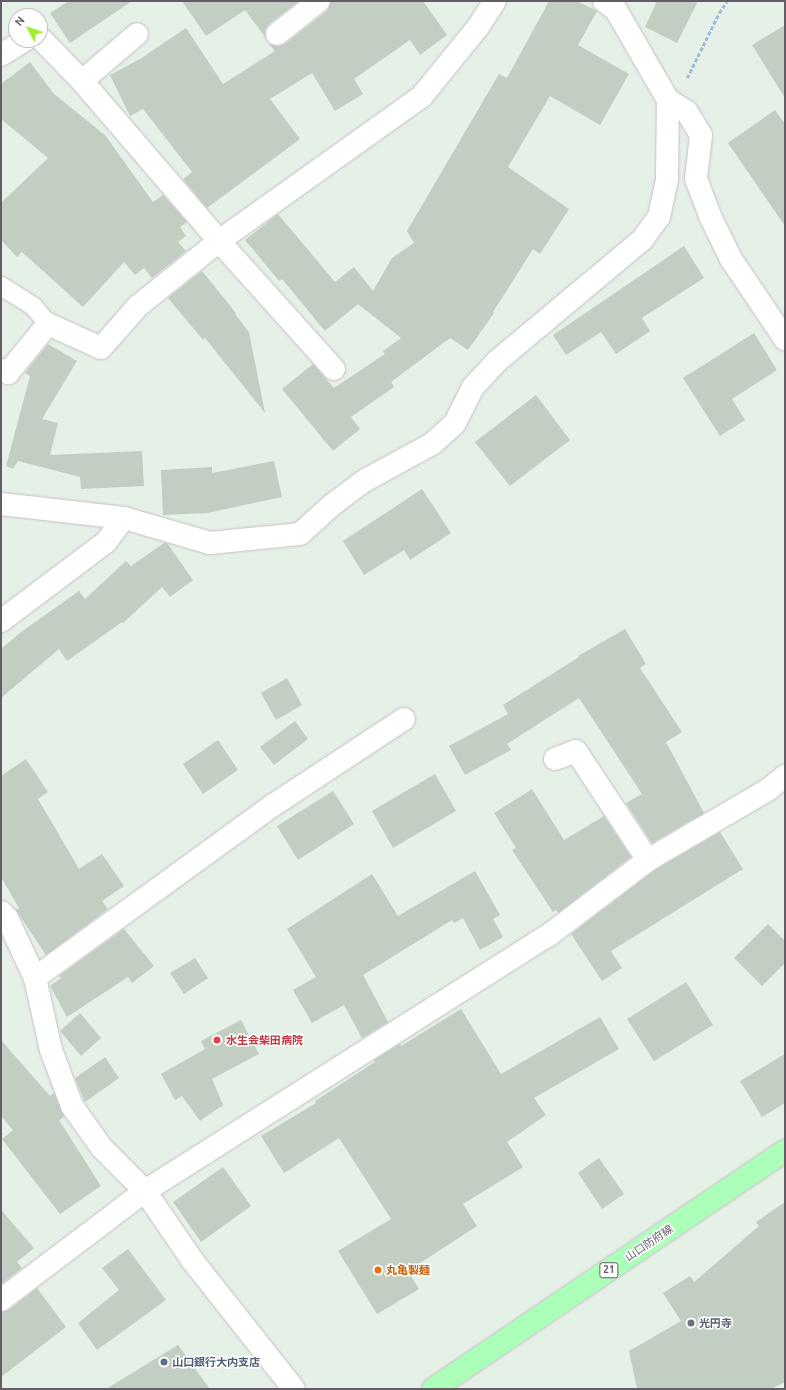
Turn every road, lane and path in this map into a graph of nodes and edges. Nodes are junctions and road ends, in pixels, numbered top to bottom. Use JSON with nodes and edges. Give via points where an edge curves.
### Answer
{"nodes":[{"id":1,"x":319,"y":1,"type":"edge"},
{"id":2,"x":495,"y":1,"type":"edge"},
{"id":3,"x":604,"y":1,"type":"edge"},
{"id":4,"x":728,"y":1,"type":"edge"},
{"id":5,"x":137,"y":34,"type":"dead end"},
{"id":6,"x":277,"y":34,"type":"dead end"},
{"id":7,"x":48,"y":46,"type":"edge"},
{"id":8,"x":12,"y":48,"type":"edge"},
{"id":9,"x":1,"y":55,"type":"edge"},
{"id":10,"x":82,"y":80,"type":"junction"},
{"id":11,"x":668,"y":100,"type":"junction"},
{"id":12,"x":219,"y":241,"type":"junction"},
{"id":13,"x":1,"y":286,"type":"edge"},
{"id":14,"x":48,"y":324,"type":"junction"},
{"id":15,"x":785,"y":339,"type":"edge"},
{"id":16,"x":334,"y":369,"type":"dead end"},
{"id":17,"x":1,"y":370,"type":"edge"},
{"id":18,"x":1,"y":504,"type":"edge"},
{"id":19,"x":124,"y":518,"type":"junction"},
{"id":20,"x":1,"y":621,"type":"edge"},
{"id":21,"x":404,"y":719,"type":"dead end"},
{"id":22,"x":555,"y":759,"type":"dead end"},
{"id":23,"x":785,"y":776,"type":"edge"},
{"id":24,"x":648,"y":860,"type":"junction"},
{"id":25,"x":1,"y":912,"type":"edge"},
{"id":26,"x":35,"y":978,"type":"junction"},
{"id":27,"x":785,"y":1151,"type":"edge"},
{"id":28,"x":145,"y":1191,"type":"junction"},
{"id":29,"x":1,"y":1300,"type":"edge"},
{"id":30,"x":294,"y":1389,"type":"edge"},
{"id":31,"x":433,"y":1389,"type":"edge"}],
"edges":[{"from":1,"to":6,"type":"street"},
{"from":2,"to":12,"type":"street","via":[[478,27],[422,96]]},
{"from":3,"to":11,"type":"street","via":[[616,10]]},
{"from":4,"to":11,"type":"path","via":[[718,13],[679,94]]},
{"from":5,"to":10,"type":"street"},
{"from":7,"to":10,"type":"street"},
{"from":8,"to":9,"type":"street"},
{"from":10,"to":12,"type":"street"},
{"from":11,"to":15,"type":"street","via":[[687,112],[701,135],[696,179],[710,216],[731,259]]},
{"from":11,"to":19,"type":"street","via":[[667,178],[659,217],[642,240],[496,362],[473,387],[455,423],[432,444],[364,481],[300,534],[210,543]]},
{"from":12,"to":14,"type":"street","via":[[138,306],[101,348]]},
{"from":12,"to":16,"type":"street"},
{"from":13,"to":14,"type":"lane","via":[[33,306]]},
{"from":14,"to":17,"type":"street","via":[[8,373]]},
{"from":18,"to":19,"type":"street"},
{"from":19,"to":20,"type":"street","via":[[106,542]]},
{"from":21,"to":26,"type":"street","via":[[272,806]]},
{"from":22,"to":24,"type":"street","via":[[576,751]]},
{"from":23,"to":24,"type":"street","via":[[768,789]]},
{"from":24,"to":28,"type":"street","via":[[549,936]]},
{"from":25,"to":26,"type":"street","via":[[7,918]]},
{"from":26,"to":28,"type":"street","via":[[51,1050],[72,1106],[102,1148]]},
{"from":27,"to":31,"type":"main road","name":"山口防府線","number":"21"},
{"from":28,"to":29,"type":"street"},
{"from":28,"to":30,"type":"street","via":[[192,1260]]}]}
